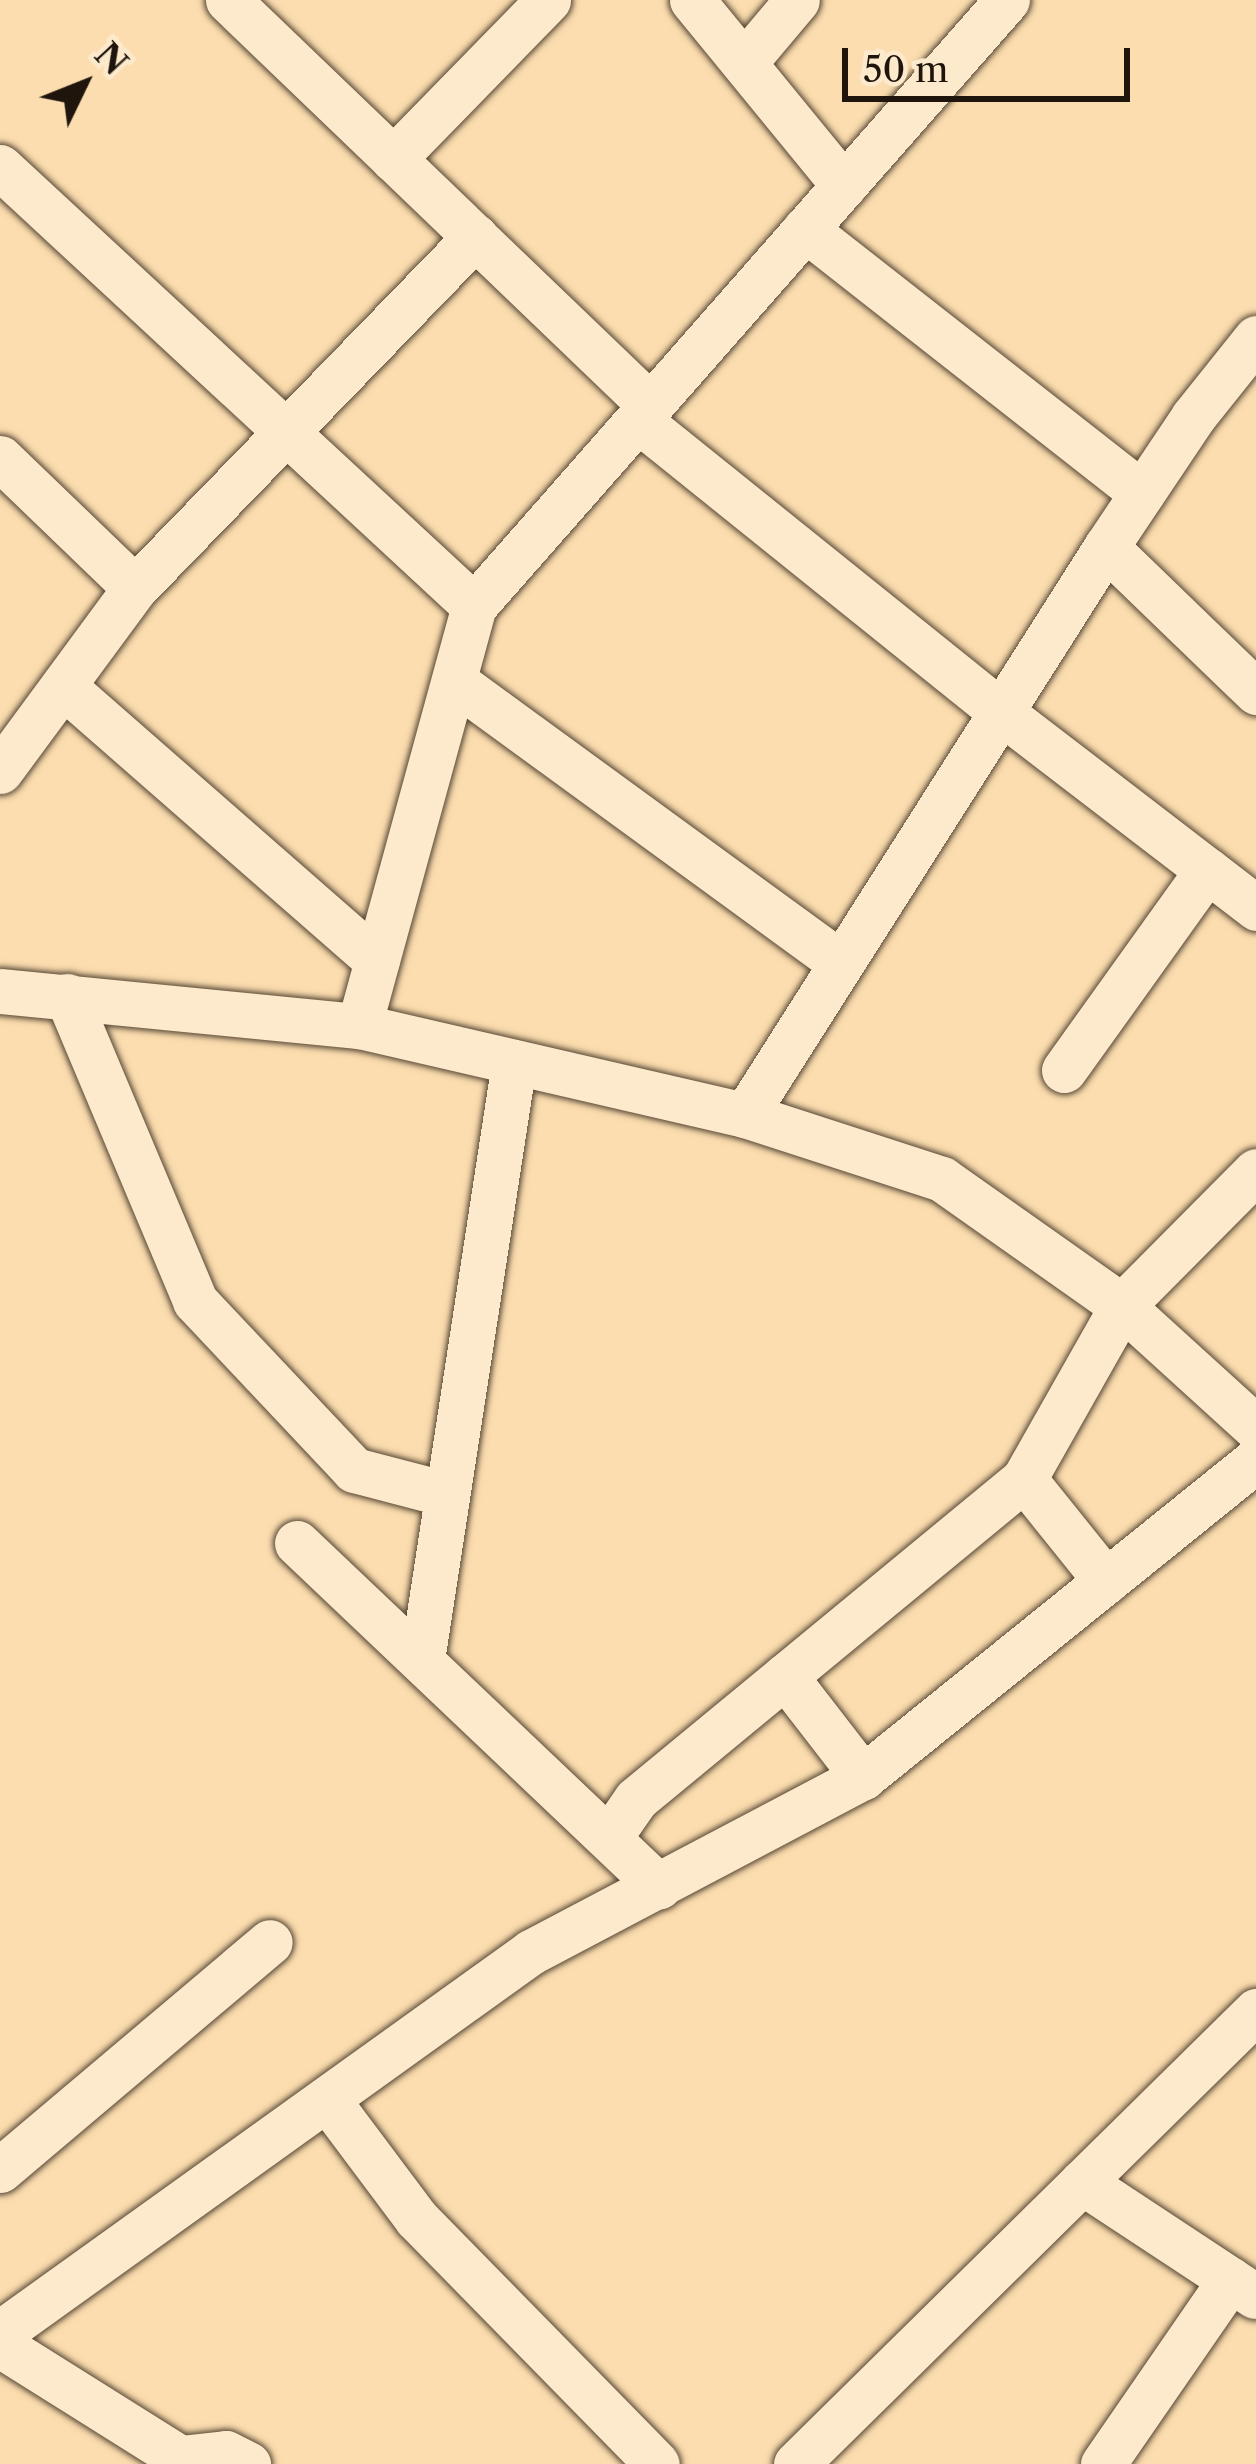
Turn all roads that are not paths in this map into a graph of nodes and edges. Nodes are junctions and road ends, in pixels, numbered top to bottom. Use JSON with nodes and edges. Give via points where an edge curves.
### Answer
{"nodes":[{"id":1,"x":228,"y":0,"type":"edge"},
{"id":2,"x":548,"y":0,"type":"edge"},
{"id":3,"x":692,"y":0,"type":"edge"},
{"id":4,"x":797,"y":0,"type":"edge"},
{"id":5,"x":1007,"y":0,"type":"edge"},
{"id":6,"x":744,"y":63,"type":"junction"},
{"id":7,"x":393,"y":159,"type":"junction"},
{"id":8,"x":0,"y":167,"type":"edge"},
{"id":9,"x":844,"y":186,"type":"junction"},
{"id":10,"x":805,"y":230,"type":"junction"},
{"id":11,"x":475,"y":237,"type":"junction"},
{"id":12,"x":1256,"y":338,"type":"edge"},
{"id":13,"x":644,"y":413,"type":"junction"},
{"id":14,"x":286,"y":432,"type":"junction"},
{"id":15,"x":10,"y":475,"type":"edge"},
{"id":16,"x":1142,"y":493,"type":"junction"},
{"id":17,"x":1106,"y":547,"type":"junction"},
{"id":18,"x":135,"y":587,"type":"junction"},
{"id":19,"x":474,"y":606,"type":"junction"},
{"id":20,"x":454,"y":681,"type":"junction"},
{"id":21,"x":63,"y":686,"type":"junction"},
{"id":22,"x":1256,"y":692,"type":"edge"},
{"id":23,"x":1000,"y":712,"type":"junction"},
{"id":24,"x":0,"y":771,"type":"edge"},
{"id":25,"x":1207,"y":871,"type":"junction"},
{"id":26,"x":1256,"y":908,"type":"edge"},
{"id":27,"x":377,"y":961,"type":"junction"},
{"id":28,"x":841,"y":963,"type":"junction"},
{"id":29,"x":68,"y":996,"type":"junction"},
{"id":30,"x":4,"y":997,"type":"edge"},
{"id":31,"x":359,"y":1025,"type":"junction"},
{"id":32,"x":514,"y":1062,"type":"junction"},
{"id":33,"x":1064,"y":1070,"type":"dead end"},
{"id":34,"x":745,"y":1115,"type":"junction"},
{"id":35,"x":1256,"y":1171,"type":"edge"},
{"id":36,"x":1122,"y":1306,"type":"junction"},
{"id":37,"x":1256,"y":1428,"type":"edge"},
{"id":38,"x":1256,"y":1460,"type":"edge"},
{"id":39,"x":1024,"y":1479,"type":"junction"},
{"id":40,"x":446,"y":1494,"type":"junction"},
{"id":41,"x":297,"y":1543,"type":"dead end"},
{"id":42,"x":1106,"y":1581,"type":"junction"},
{"id":43,"x":422,"y":1660,"type":"junction"},
{"id":44,"x":785,"y":1676,"type":"junction"},
{"id":45,"x":863,"y":1777,"type":"junction"},
{"id":46,"x":609,"y":1838,"type":"junction"},
{"id":47,"x":659,"y":1886,"type":"junction"},
{"id":48,"x":270,"y":1942,"type":"dead end"},
{"id":49,"x":1256,"y":2011,"type":"edge"},
{"id":50,"x":327,"y":2099,"type":"junction"},
{"id":51,"x":0,"y":2170,"type":"edge"},
{"id":52,"x":1082,"y":2182,"type":"junction"},
{"id":53,"x":1243,"y":2288,"type":"edge"},
{"id":54,"x":0,"y":2333,"type":"edge"},
{"id":55,"x":0,"y":2345,"type":"edge"},
{"id":56,"x":231,"y":2460,"type":"edge"},
{"id":57,"x":657,"y":2464,"type":"edge"},
{"id":58,"x":796,"y":2464,"type":"edge"},
{"id":59,"x":1103,"y":2464,"type":"edge"}],
"edges":[{"from":1,"to":7,"type":"street"},
{"from":2,"to":7,"type":"street"},
{"from":3,"to":6,"type":"street"},
{"from":4,"to":6,"type":"street"},
{"from":5,"to":9,"type":"street"},
{"from":6,"to":9,"type":"street"},
{"from":7,"to":11,"type":"street"},
{"from":8,"to":14,"type":"street"},
{"from":9,"to":10,"type":"street"},
{"from":10,"to":13,"type":"street"},
{"from":10,"to":16,"type":"street"},
{"from":11,"to":13,"type":"street"},
{"from":11,"to":14,"type":"street"},
{"from":12,"to":16,"type":"street"},
{"from":13,"to":19,"type":"street"},
{"from":13,"to":23,"type":"street"},
{"from":14,"to":18,"type":"street"},
{"from":14,"to":19,"type":"street"},
{"from":15,"to":18,"type":"street"},
{"from":16,"to":17,"type":"street"},
{"from":17,"to":22,"type":"street"},
{"from":17,"to":23,"type":"street"},
{"from":18,"to":21,"type":"street"},
{"from":19,"to":20,"type":"street"},
{"from":20,"to":27,"type":"street"},
{"from":20,"to":28,"type":"street"},
{"from":21,"to":24,"type":"street"},
{"from":21,"to":27,"type":"street"},
{"from":23,"to":25,"type":"street"},
{"from":23,"to":28,"type":"street"},
{"from":25,"to":26,"type":"street"},
{"from":25,"to":33,"type":"street"},
{"from":27,"to":31,"type":"street"},
{"from":28,"to":34,"type":"street"},
{"from":29,"to":30,"type":"street"},
{"from":29,"to":31,"type":"street"},
{"from":29,"to":40,"type":"street","via":[[195,1301],[354,1470]]},
{"from":31,"to":32,"type":"street"},
{"from":32,"to":34,"type":"street"},
{"from":32,"to":40,"type":"street"},
{"from":34,"to":36,"type":"street","via":[[942,1179]]},
{"from":35,"to":36,"type":"street"},
{"from":36,"to":37,"type":"street"},
{"from":36,"to":39,"type":"street"},
{"from":38,"to":42,"type":"street"},
{"from":39,"to":42,"type":"street"},
{"from":39,"to":44,"type":"street"},
{"from":40,"to":43,"type":"street"},
{"from":41,"to":43,"type":"street"},
{"from":42,"to":45,"type":"street"},
{"from":43,"to":46,"type":"street"},
{"from":44,"to":45,"type":"street"},
{"from":44,"to":46,"type":"street","via":[[636,1799]]},
{"from":45,"to":47,"type":"street"},
{"from":46,"to":47,"type":"street"},
{"from":47,"to":50,"type":"street","via":[[531,1952]]},
{"from":48,"to":51,"type":"street"},
{"from":49,"to":52,"type":"street"},
{"from":50,"to":54,"type":"street"},
{"from":50,"to":57,"type":"street","via":[[416,2218]]},
{"from":52,"to":53,"type":"street"},
{"from":52,"to":58,"type":"street"},
{"from":53,"to":59,"type":"street"},
{"from":55,"to":56,"type":"street","via":[[180,2458]]}]}
